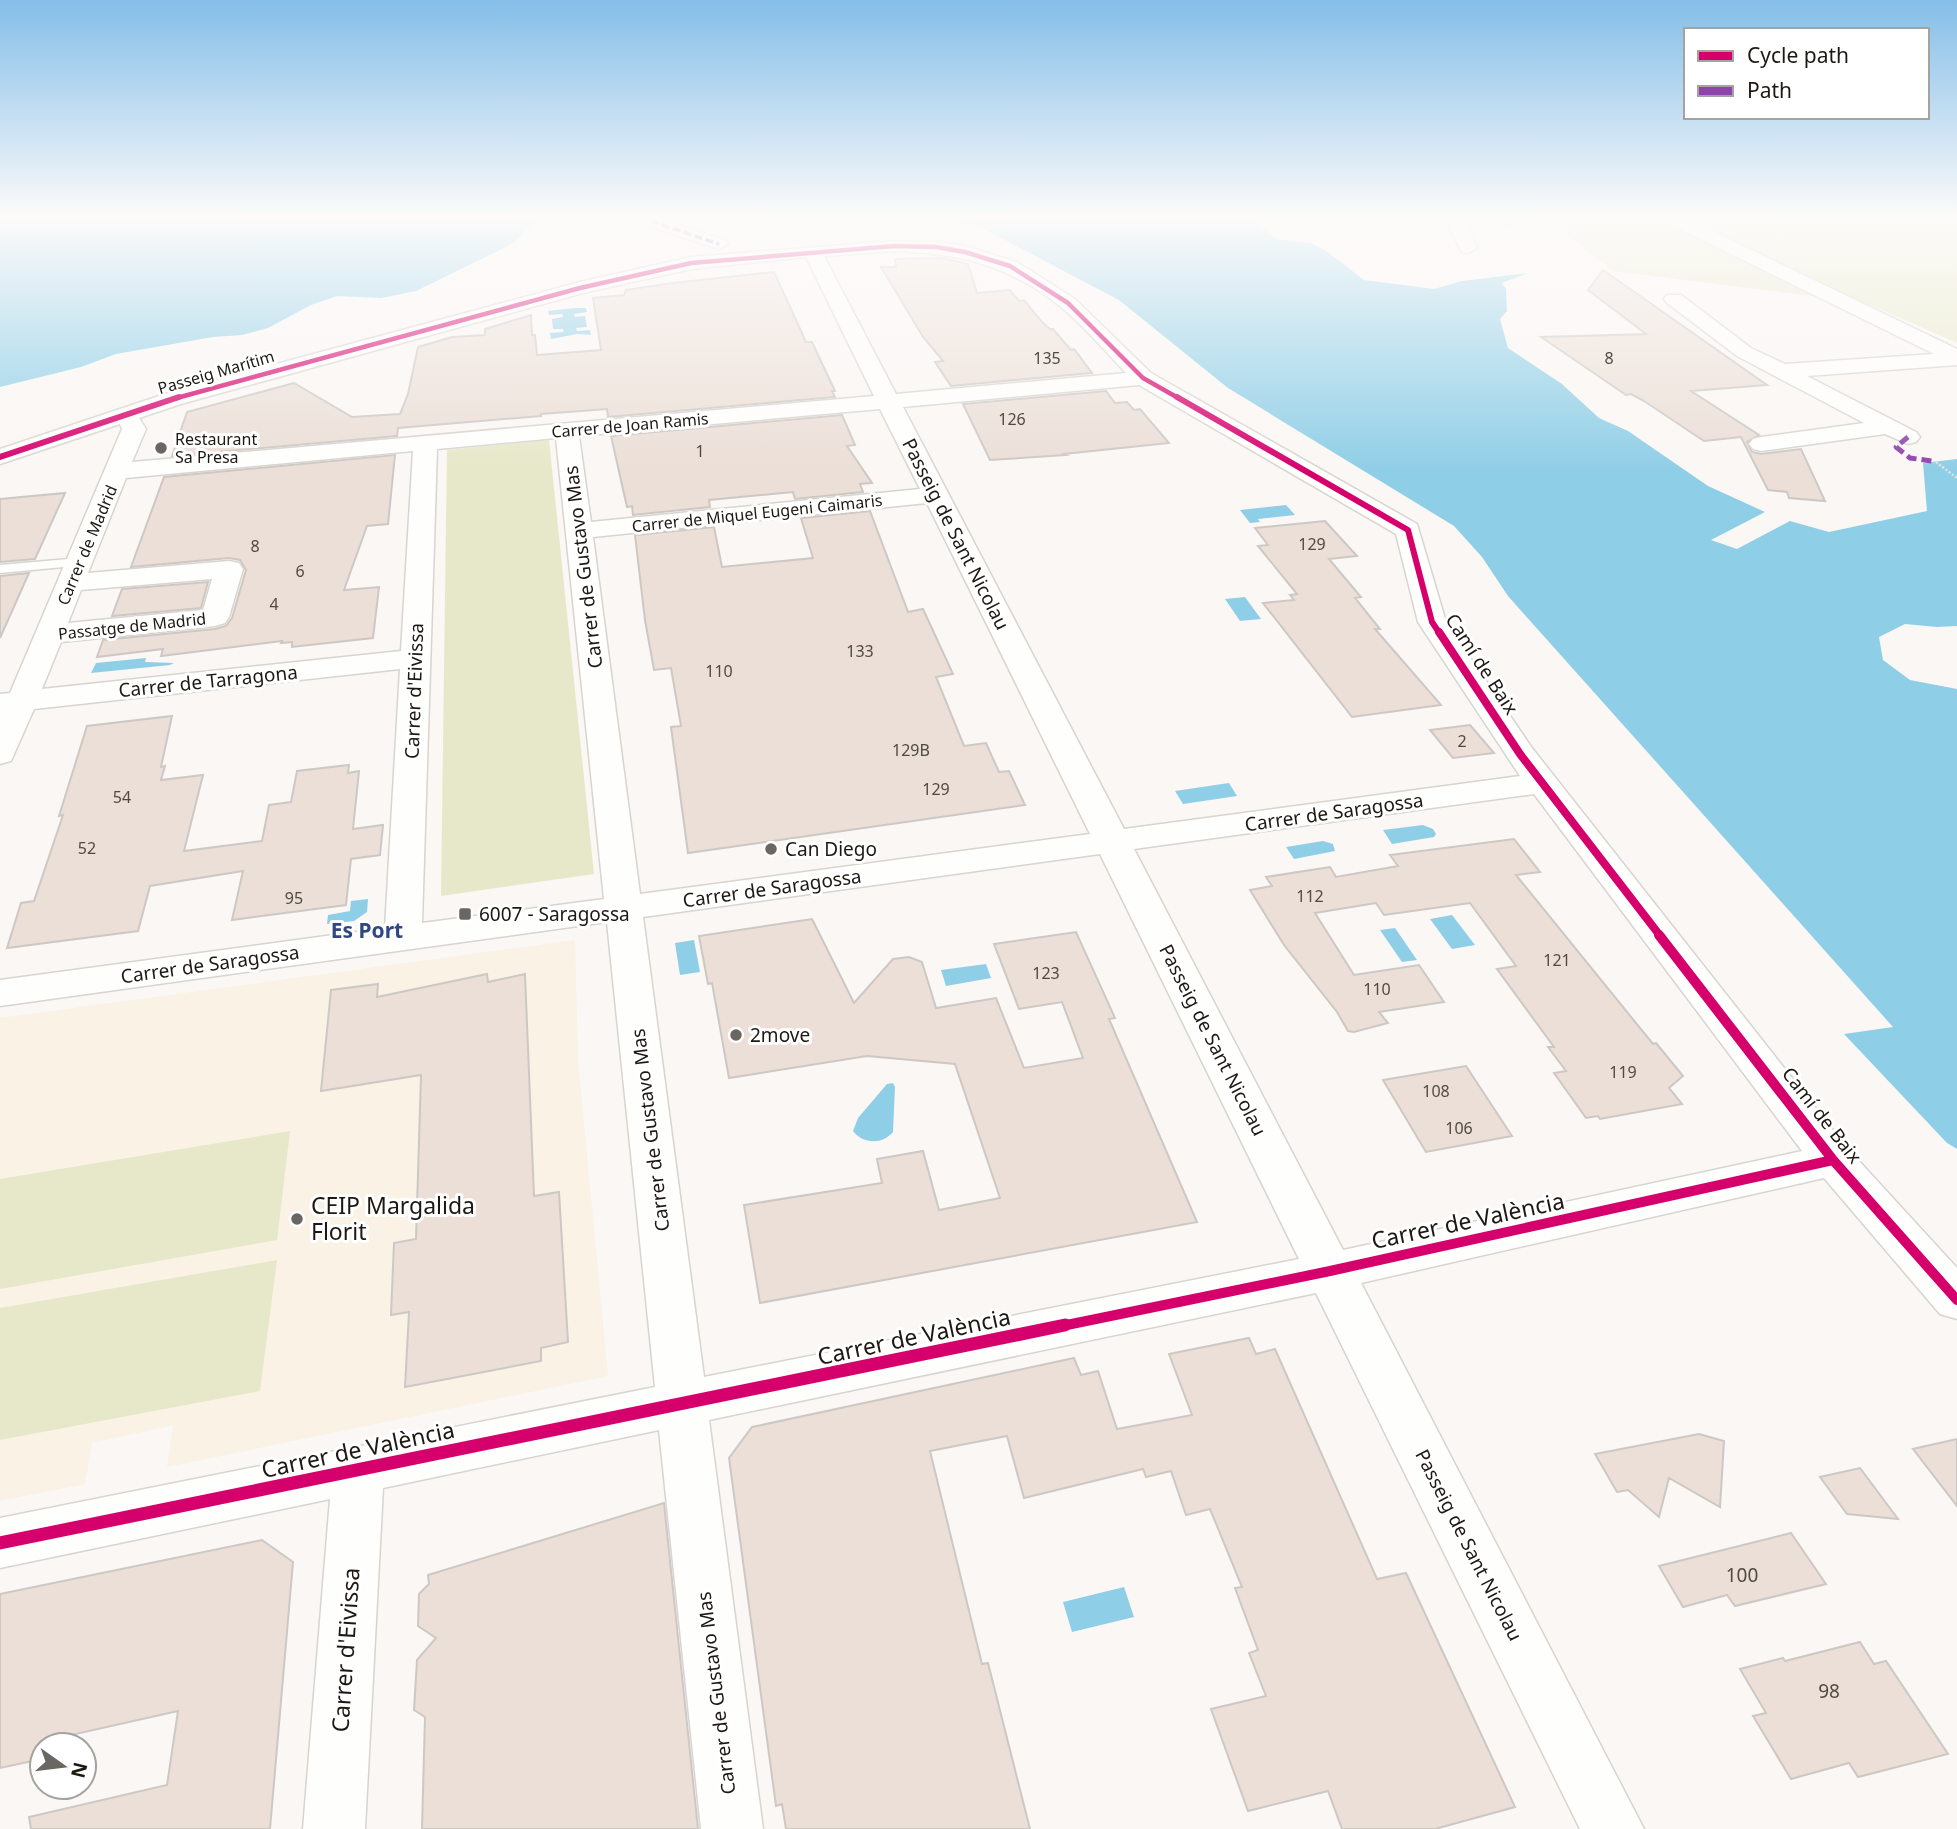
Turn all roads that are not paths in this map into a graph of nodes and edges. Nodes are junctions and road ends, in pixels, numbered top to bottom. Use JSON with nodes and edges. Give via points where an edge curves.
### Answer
{"nodes":[{"id":1,"x":529,"y":301,"type":"edge"},
{"id":2,"x":838,"y":301,"type":"edge"},
{"id":3,"x":1065,"y":301,"type":"edge"},
{"id":4,"x":1677,"y":301,"type":"edge"},
{"id":5,"x":1842,"y":301,"type":"edge"},
{"id":6,"x":1957,"y":358,"type":"edge"},
{"id":7,"x":1784,"y":371,"type":"junction"},
{"id":8,"x":1143,"y":378,"type":"junction"},
{"id":9,"x":888,"y":401,"type":"junction"},
{"id":10,"x":125,"y":414,"type":"junction"},
{"id":11,"x":1887,"y":427,"type":"junction"},
{"id":12,"x":567,"y":430,"type":"junction"},
{"id":13,"x":1908,"y":437,"type":"dead end"},
{"id":14,"x":425,"y":443,"type":"junction"},
{"id":15,"x":1761,"y":444,"type":"dead end"},
{"id":16,"x":0,"y":457,"type":"edge"},
{"id":17,"x":118,"y":471,"type":"junction"},
{"id":18,"x":936,"y":495,"type":"junction"},
{"id":19,"x":579,"y":531,"type":"junction"},
{"id":20,"x":0,"y":569,"type":"edge"},
{"id":21,"x":75,"y":572,"type":"junction"},
{"id":22,"x":50,"y":634,"type":"junction"},
{"id":23,"x":416,"y":658,"type":"junction"},
{"id":24,"x":11,"y":702,"type":"edge"},
{"id":25,"x":0,"y":754,"type":"edge"},
{"id":26,"x":1544,"y":783,"type":"junction"},
{"id":27,"x":1112,"y":842,"type":"junction"},
{"id":28,"x":623,"y":908,"type":"junction"},
{"id":29,"x":403,"y":938,"type":"junction"},
{"id":30,"x":0,"y":993,"type":"edge"},
{"id":31,"x":1833,"y":1160,"type":"junction"},
{"id":32,"x":1330,"y":1271,"type":"junction"},
{"id":33,"x":1957,"y":1300,"type":"edge"},
{"id":34,"x":682,"y":1404,"type":"junction"},
{"id":35,"x":358,"y":1470,"type":"junction"},
{"id":36,"x":0,"y":1543,"type":"edge"},
{"id":37,"x":334,"y":1829,"type":"edge"},
{"id":38,"x":732,"y":1829,"type":"edge"},
{"id":39,"x":1613,"y":1829,"type":"edge"}],
"edges":[{"from":1,"to":10,"type":"street","name":"Passeig Marítim"},
{"from":2,"to":9,"type":"street","name":"Passeig de Sant Nicolau"},
{"from":3,"to":8,"type":"street","name":"Camí de Baix"},
{"from":4,"to":7,"type":"street","via":[[1744,352]]},
{"from":5,"to":6,"type":"street"},
{"from":6,"to":7,"type":"street"},
{"from":7,"to":11,"type":"street"},
{"from":8,"to":9,"type":"street","name":"Carrer de Joan Ramis"},
{"from":8,"to":26,"type":"street","name":"Camí de Baix","via":[[1408,530],[1432,622]]},
{"from":9,"to":12,"type":"street","name":"Carrer de Joan Ramis"},
{"from":9,"to":18,"type":"street","name":"Passeig de Sant Nicolau"},
{"from":10,"to":16,"type":"street","name":"Passeig Marítim"},
{"from":10,"to":17,"type":"street","name":"Carrer de Madrid","via":[[134,429]]},
{"from":11,"to":13,"type":"street"},
{"from":11,"to":15,"type":"street"},
{"from":12,"to":14,"type":"street","name":"Carrer de Joan Ramis"},
{"from":12,"to":19,"type":"street","name":"Carrer de Gustavo Mas"},
{"from":14,"to":17,"type":"street","name":"Carrer de Joan Ramis"},
{"from":14,"to":23,"type":"street","name":"Carrer d'Eivissa"},
{"from":17,"to":21,"type":"street","name":"Carrer de Madrid"},
{"from":18,"to":19,"type":"street","name":"Carrer de Miquel Eugeni Caimaris"},
{"from":18,"to":27,"type":"street","name":"Passeig de Sant Nicolau"},
{"from":19,"to":28,"type":"street","name":"Carrer de Gustavo Mas"},
{"from":20,"to":21,"type":"lane"},
{"from":21,"to":22,"type":"street","name":"Carrer de Madrid"},
{"from":21,"to":22,"type":"street","name":"Passatge de Madrid","via":[[229,569],[215,617]]},
{"from":22,"to":24,"type":"street","name":"Carrer de Madrid"},
{"from":23,"to":24,"type":"street","name":"Carrer de Tarragona"},
{"from":23,"to":29,"type":"street","name":"Carrer d'Eivissa"},
{"from":24,"to":25,"type":"street","name":"Carrer de Madrid"},
{"from":26,"to":27,"type":"street","name":"Carrer de Saragossa"},
{"from":26,"to":31,"type":"street","name":"Camí de Baix"},
{"from":27,"to":28,"type":"street","name":"Carrer de Saragossa"},
{"from":27,"to":32,"type":"street","name":"Passeig de Sant Nicolau"},
{"from":28,"to":29,"type":"street","name":"Carrer de Saragossa"},
{"from":28,"to":34,"type":"street","name":"Carrer de Gustavo Mas"},
{"from":29,"to":30,"type":"street","name":"Carrer de Saragossa"},
{"from":31,"to":32,"type":"street","name":"Carrer de València"},
{"from":31,"to":33,"type":"street","name":"Camí de Baix"},
{"from":32,"to":34,"type":"street","name":"Carrer de València"},
{"from":32,"to":39,"type":"street","name":"Passeig de Sant Nicolau"},
{"from":34,"to":35,"type":"street","name":"Carrer de València"},
{"from":34,"to":38,"type":"street","name":"Carrer de Gustavo Mas"},
{"from":35,"to":36,"type":"street","name":"Carrer de València"},
{"from":35,"to":37,"type":"street","name":"Carrer d'Eivissa"}]}
